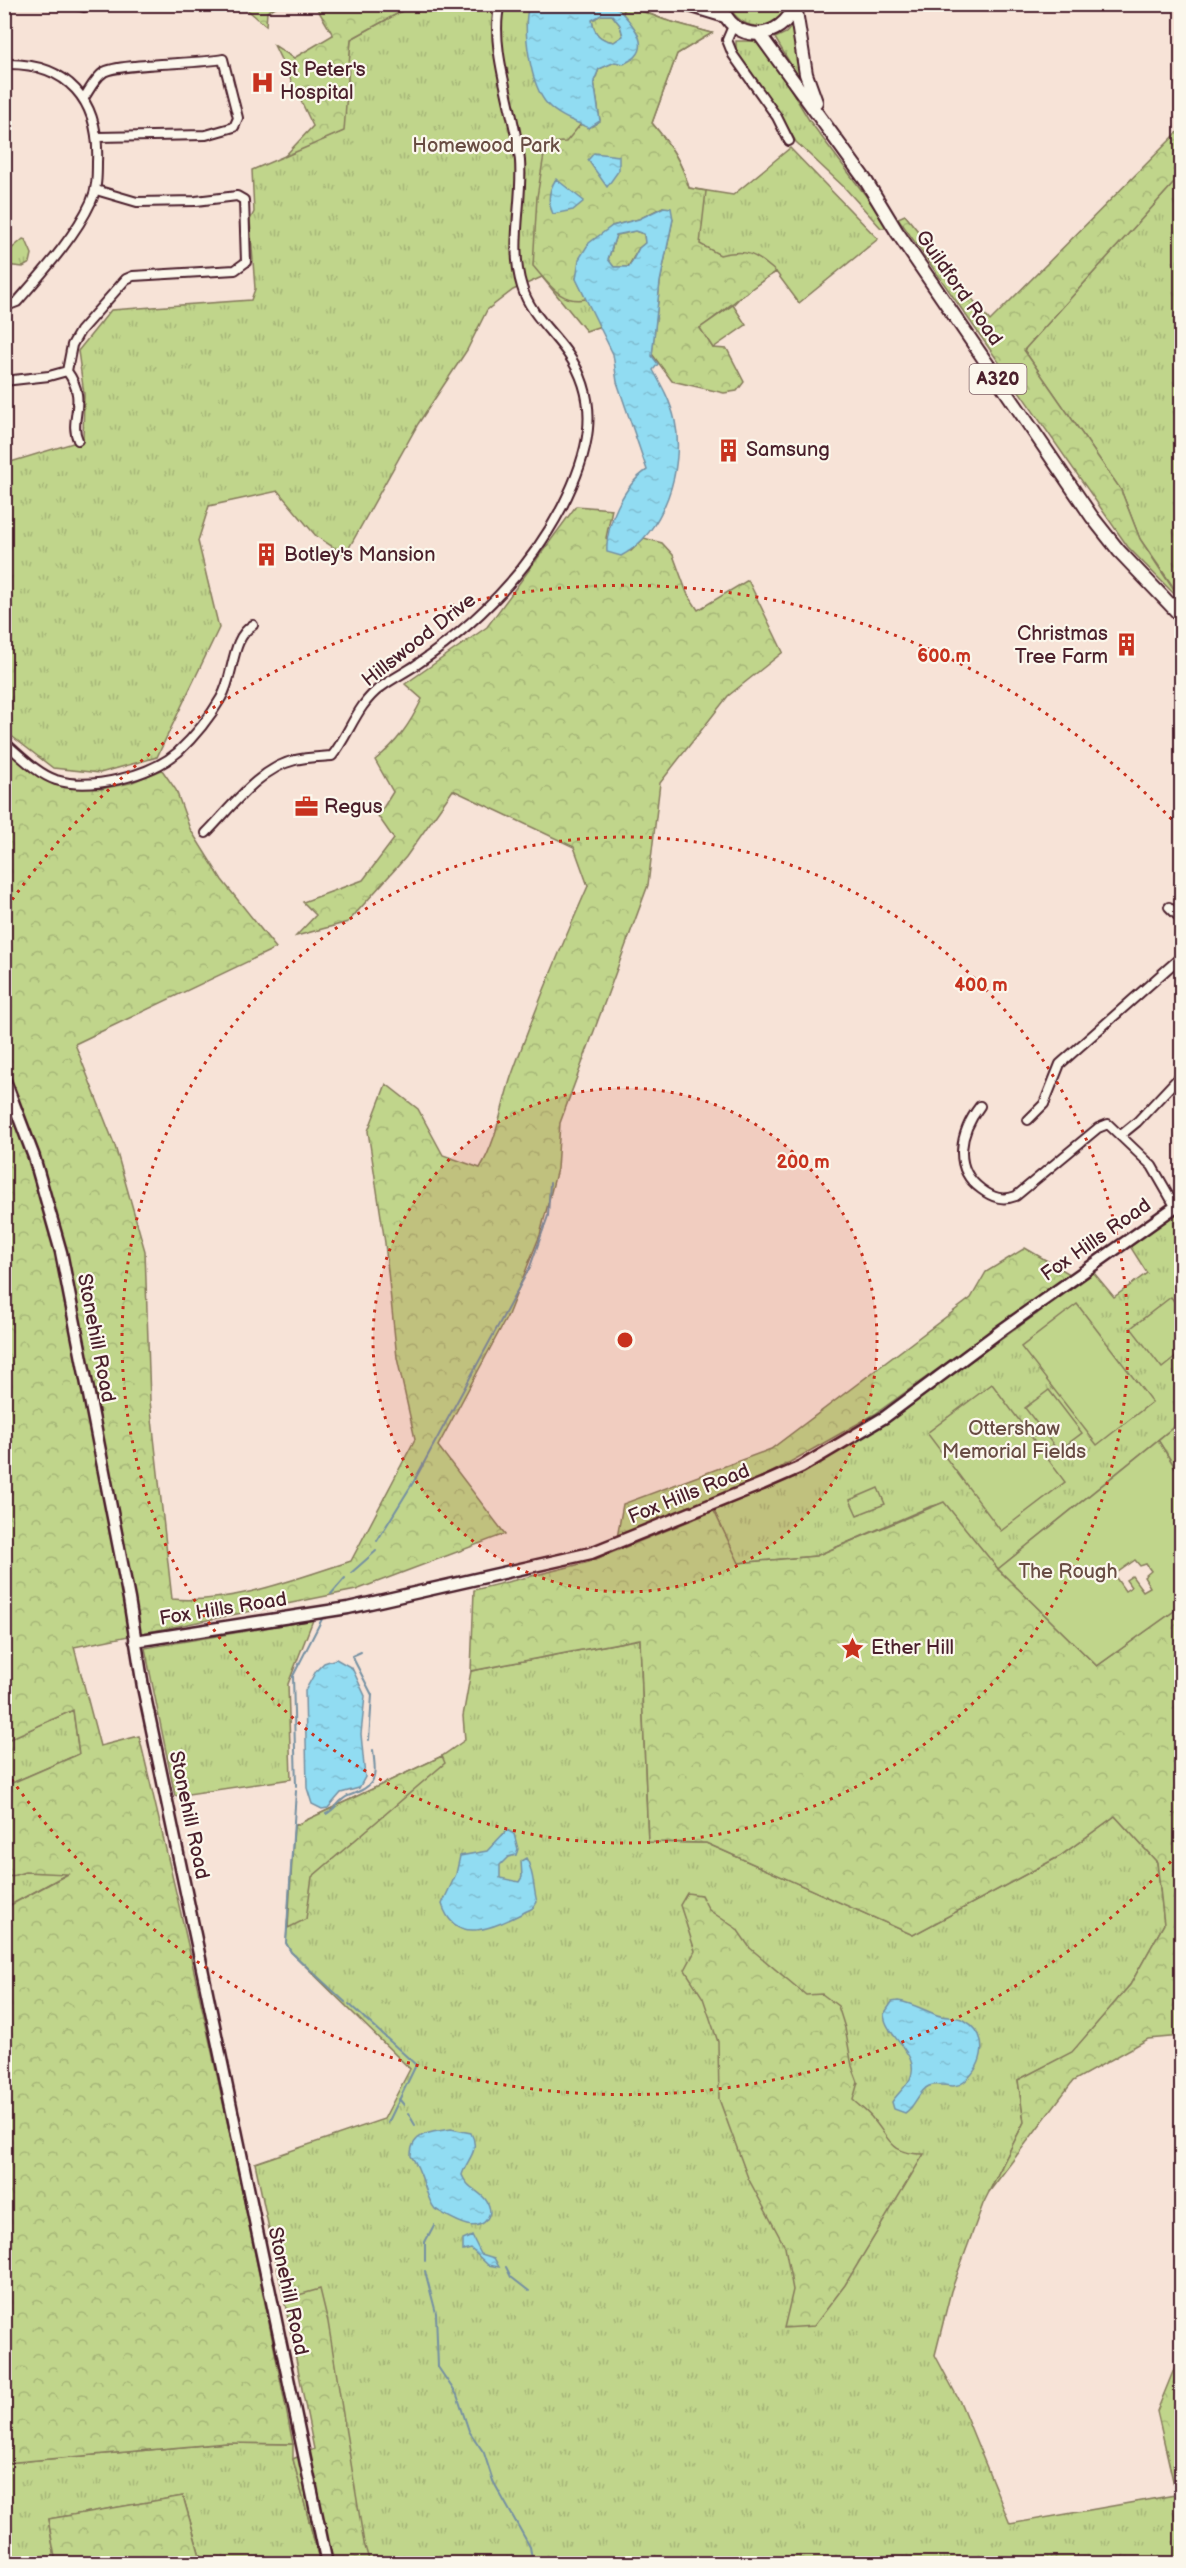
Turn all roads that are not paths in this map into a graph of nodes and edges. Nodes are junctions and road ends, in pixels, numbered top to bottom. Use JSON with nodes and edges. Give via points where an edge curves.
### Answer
{"nodes":[{"id":1,"x":72,"y":4,"type":"edge"},
{"id":2,"x":88,"y":4,"type":"edge"},
{"id":3,"x":500,"y":4,"type":"edge"},
{"id":4,"x":685,"y":4,"type":"edge"},
{"id":5,"x":795,"y":5,"type":"edge"},
{"id":6,"x":726,"y":15,"type":"edge"},
{"id":7,"x":760,"y":35,"type":"junction"},
{"id":8,"x":4,"y":64,"type":"edge"},
{"id":9,"x":84,"y":98,"type":"junction"},
{"id":10,"x":822,"y":117,"type":"junction"},
{"id":11,"x":98,"y":137,"type":"junction"},
{"id":12,"x":789,"y":141,"type":"dead end"},
{"id":13,"x":96,"y":190,"type":"junction"},
{"id":14,"x":4,"y":307,"type":"edge"},
{"id":15,"x":67,"y":371,"type":"junction"},
{"id":16,"x":4,"y":381,"type":"edge"},
{"id":17,"x":78,"y":440,"type":"dead end"},
{"id":18,"x":1182,"y":617,"type":"edge"},
{"id":19,"x":253,"y":625,"type":"dead end"},
{"id":20,"x":4,"y":742,"type":"edge"},
{"id":21,"x":206,"y":833,"type":"dead end"},
{"id":22,"x":1169,"y":907,"type":"dead end"},
{"id":23,"x":1182,"y":920,"type":"edge"},
{"id":24,"x":1182,"y":956,"type":"edge"},
{"id":25,"x":1182,"y":1074,"type":"edge"},
{"id":26,"x":4,"y":1078,"type":"edge"},
{"id":27,"x":980,"y":1106,"type":"dead end"},
{"id":28,"x":1028,"y":1120,"type":"dead end"},
{"id":29,"x":1121,"y":1135,"type":"junction"},
{"id":30,"x":1178,"y":1204,"type":"edge"},
{"id":31,"x":135,"y":1641,"type":"junction"},
{"id":32,"x":327,"y":2564,"type":"edge"}],
"edges":[{"from":1,"to":2,"type":"street"},
{"from":3,"to":21,"type":"street","name":"Hillswood Drive","via":[[497,37],[520,160],[517,269],[523,290],[542,323],[585,382],[590,409],[587,442],[578,470],[539,545],[489,606],[417,664],[381,687],[353,718],[332,756],[295,760],[277,767],[260,778]]},
{"from":4,"to":6,"type":"main road"},
{"from":5,"to":7,"type":"main road","number":"A320","via":[[783,25]]},
{"from":5,"to":10,"type":"main road","name":"Guildford Road","number":"A320","via":[[807,80]]},
{"from":6,"to":7,"type":"main road","via":[[748,34]]},
{"from":6,"to":12,"type":"street","via":[[727,40],[733,55],[777,117]]},
{"from":7,"to":10,"type":"main road","name":"Guildford Road","number":"A320"},
{"from":8,"to":9,"type":"street","via":[[46,70]]},
{"from":9,"to":11,"type":"street"},
{"from":9,"to":11,"type":"street","via":[[97,78],[113,68],[224,59],[238,118],[234,128],[206,135]]},
{"from":10,"to":18,"type":"main road","name":"Guildford Road","number":"A320","via":[[1067,483],[1119,551]]},
{"from":11,"to":13,"type":"street"},
{"from":13,"to":14,"type":"street","via":[[80,224],[16,302]]},
{"from":13,"to":15,"type":"street","via":[[137,202],[237,196],[243,200],[247,257],[236,270],[126,279],[80,331],[72,345]]},
{"from":15,"to":16,"type":"street"},
{"from":15,"to":17,"type":"street","via":[[79,401],[74,429]]},
{"from":19,"to":20,"type":"street","via":[[243,631],[237,642],[233,672],[222,697],[177,753],[152,768],[120,779],[86,784],[56,780],[37,770]]},
{"from":22,"to":23,"type":"street"},
{"from":24,"to":28,"type":"street","via":[[1060,1064],[1044,1104]]},
{"from":25,"to":29,"type":"street"},
{"from":26,"to":31,"type":"street","name":"Stonehill Road","via":[[34,1157],[61,1252]]},
{"from":27,"to":29,"type":"street","via":[[966,1130],[961,1161],[974,1184],[998,1198],[1007,1199],[1027,1189],[1104,1124]]},
{"from":29,"to":30,"type":"street","via":[[1152,1166]]},
{"from":30,"to":31,"type":"street","name":"Fox Hills Road","via":[[885,1418],[801,1467],[762,1484],[591,1553],[348,1608]]},
{"from":31,"to":32,"type":"street","name":"Stonehill Road"}]}
